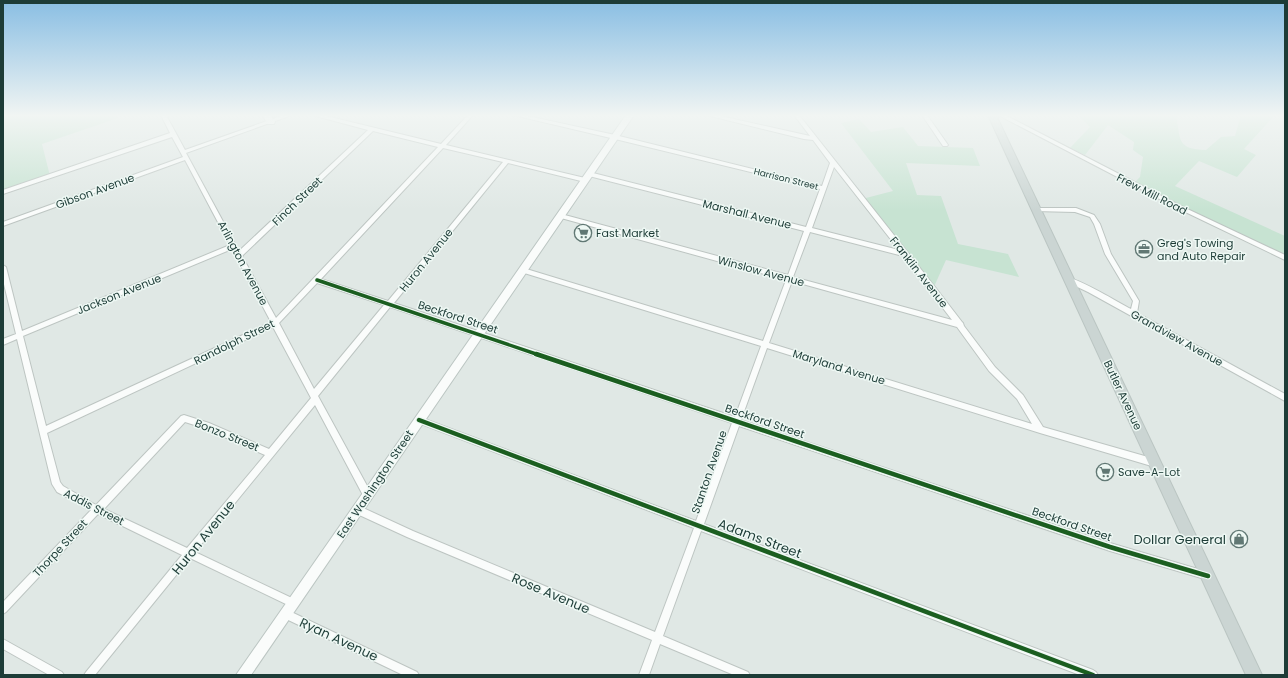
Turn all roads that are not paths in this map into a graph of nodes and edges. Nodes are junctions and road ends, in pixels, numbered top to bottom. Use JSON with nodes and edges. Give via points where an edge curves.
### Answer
{"nodes":[{"id":1,"x":442,"y":146,"type":"edge"},
{"id":2,"x":137,"y":147,"type":"edge"},
{"id":3,"x":181,"y":147,"type":"edge"},
{"id":4,"x":204,"y":147,"type":"edge"},
{"id":5,"x":353,"y":147,"type":"edge"},
{"id":6,"x":445,"y":147,"type":"edge"},
{"id":7,"x":608,"y":147,"type":"edge"},
{"id":8,"x":654,"y":147,"type":"edge"},
{"id":9,"x":820,"y":147,"type":"edge"},
{"id":10,"x":1007,"y":147,"type":"edge"},
{"id":11,"x":1062,"y":147,"type":"edge"},
{"id":12,"x":185,"y":155,"type":"junction"},
{"id":13,"x":507,"y":161,"type":"junction"},
{"id":14,"x":833,"y":163,"type":"junction"},
{"id":15,"x":587,"y":177,"type":"junction"},
{"id":16,"x":823,"y":188,"type":"junction"},
{"id":17,"x":3,"y":192,"type":"edge"},
{"id":18,"x":1036,"y":210,"type":"junction"},
{"id":19,"x":561,"y":216,"type":"junction"},
{"id":20,"x":3,"y":224,"type":"edge"},
{"id":21,"x":807,"y":230,"type":"junction"},
{"id":22,"x":234,"y":246,"type":"junction"},
{"id":23,"x":905,"y":254,"type":"junction"},
{"id":24,"x":239,"y":255,"type":"junction"},
{"id":25,"x":1285,"y":258,"type":"edge"},
{"id":26,"x":3,"y":267,"type":"edge"},
{"id":27,"x":523,"y":270,"type":"junction"},
{"id":28,"x":790,"y":278,"type":"junction"},
{"id":29,"x":316,"y":280,"type":"junction"},
{"id":30,"x":1069,"y":280,"type":"junction"},
{"id":31,"x":390,"y":304,"type":"junction"},
{"id":32,"x":1133,"y":314,"type":"junction"},
{"id":33,"x":275,"y":323,"type":"junction"},
{"id":34,"x":961,"y":325,"type":"junction"},
{"id":35,"x":479,"y":334,"type":"junction"},
{"id":36,"x":20,"y":335,"type":"junction"},
{"id":37,"x":3,"y":342,"type":"edge"},
{"id":38,"x":765,"y":344,"type":"junction"},
{"id":39,"x":315,"y":397,"type":"junction"},
{"id":40,"x":1285,"y":398,"type":"edge"},
{"id":41,"x":184,"y":418,"type":"joint"},
{"id":42,"x":419,"y":420,"type":"junction"},
{"id":43,"x":737,"y":421,"type":"junction"},
{"id":44,"x":43,"y":430,"type":"junction"},
{"id":45,"x":1040,"y":430,"type":"junction"},
{"id":46,"x":271,"y":454,"type":"junction"},
{"id":47,"x":1155,"y":463,"type":"junction"},
{"id":48,"x":368,"y":496,"type":"junction"},
{"id":49,"x":96,"y":509,"type":"junction"},
{"id":50,"x":358,"y":510,"type":"junction"},
{"id":51,"x":700,"y":526,"type":"junction"},
{"id":52,"x":189,"y":554,"type":"junction"},
{"id":53,"x":1208,"y":576,"type":"junction"},
{"id":54,"x":293,"y":603,"type":"junction"},
{"id":55,"x":3,"y":609,"type":"edge"},
{"id":56,"x":285,"y":614,"type":"junction"},
{"id":57,"x":658,"y":638,"type":"junction"},
{"id":58,"x":3,"y":644,"type":"edge"},
{"id":59,"x":59,"y":675,"type":"edge"},
{"id":60,"x":89,"y":675,"type":"edge"},
{"id":61,"x":243,"y":675,"type":"edge"},
{"id":62,"x":414,"y":675,"type":"edge"},
{"id":63,"x":644,"y":675,"type":"edge"},
{"id":64,"x":745,"y":675,"type":"edge"},
{"id":65,"x":1093,"y":675,"type":"edge"},
{"id":66,"x":1254,"y":675,"type":"edge"}],
"edges":[{"from":1,"to":29,"type":"street","name":"Randolph Street"},
{"from":2,"to":17,"type":"street"},
{"from":3,"to":12,"type":"street","name":"Arlington Avenue"},
{"from":4,"to":12,"type":"street","name":"Gibson Avenue"},
{"from":5,"to":24,"type":"street","name":"Finch Street"},
{"from":6,"to":13,"type":"street","name":"Marshall Avenue"},
{"from":7,"to":15,"type":"main road","name":"East Washington Street"},
{"from":8,"to":16,"type":"street","name":"Harrison Street"},
{"from":9,"to":14,"type":"street","name":"Franklin Avenue"},
{"from":10,"to":18,"type":"main road","name":"Butler Avenue"},
{"from":11,"to":25,"type":"street","name":"Frew Mill Road"},
{"from":12,"to":20,"type":"street","name":"Gibson Avenue"},
{"from":12,"to":22,"type":"street","name":"Arlington Avenue"},
{"from":13,"to":15,"type":"street","name":"Marshall Avenue"},
{"from":13,"to":31,"type":"street","name":"Huron Avenue"},
{"from":14,"to":16,"type":"street","name":"Stanton Avenue"},
{"from":14,"to":23,"type":"street","name":"Franklin Avenue"},
{"from":15,"to":19,"type":"main road","name":"East Washington Street"},
{"from":15,"to":21,"type":"street","name":"Marshall Avenue"},
{"from":16,"to":21,"type":"street","name":"Stanton Avenue"},
{"from":18,"to":30,"type":"main road","name":"Butler Avenue"},
{"from":18,"to":32,"type":"street","via":[[1082,211],[1095,219],[1108,254],[1136,301]]},
{"from":19,"to":27,"type":"main road","name":"East Washington Street"},
{"from":19,"to":28,"type":"street","name":"Winslow Avenue"},
{"from":21,"to":23,"type":"street","name":"Marshall Avenue"},
{"from":21,"to":28,"type":"street","name":"Stanton Avenue"},
{"from":22,"to":24,"type":"street","name":"Arlington Avenue"},
{"from":22,"to":36,"type":"street","name":"Jackson Avenue"},
{"from":23,"to":34,"type":"street","name":"Franklin Avenue"},
{"from":24,"to":33,"type":"street","name":"Arlington Avenue"},
{"from":26,"to":36,"type":"street","name":"Addis Street"},
{"from":27,"to":35,"type":"main road","name":"East Washington Street"},
{"from":27,"to":38,"type":"street","name":"Maryland Avenue"},
{"from":28,"to":34,"type":"street","name":"Winslow Avenue"},
{"from":28,"to":38,"type":"street","name":"Stanton Avenue"},
{"from":29,"to":31,"type":"street","name":"Beckford Street"},
{"from":29,"to":33,"type":"street","name":"Randolph Street"},
{"from":30,"to":32,"type":"street","name":"Grandview Avenue"},
{"from":30,"to":47,"type":"main road","name":"Butler Avenue"},
{"from":31,"to":35,"type":"street","name":"Beckford Street"},
{"from":31,"to":39,"type":"street","name":"Huron Avenue"},
{"from":32,"to":40,"type":"street","name":"Grandview Avenue"},
{"from":33,"to":39,"type":"street","name":"Arlington Avenue"},
{"from":33,"to":44,"type":"street","name":"Randolph Street"},
{"from":34,"to":45,"type":"street","name":"Franklin Avenue","via":[[992,369],[1020,397]]},
{"from":35,"to":42,"type":"main road","name":"East Washington Street"},
{"from":35,"to":43,"type":"street","name":"Beckford Street"},
{"from":36,"to":37,"type":"street","name":"Jackson Avenue"},
{"from":36,"to":44,"type":"street","name":"Addis Street"},
{"from":38,"to":43,"type":"street","name":"Stanton Avenue"},
{"from":38,"to":45,"type":"street","name":"Maryland Avenue"},
{"from":39,"to":46,"type":"street","name":"Huron Avenue"},
{"from":39,"to":48,"type":"street","name":"Arlington Avenue"},
{"from":41,"to":46,"type":"street","name":"Bonzo Street"},
{"from":41,"to":49,"type":"street","name":"Thorpe Street"},
{"from":42,"to":48,"type":"main road","name":"East Washington Street"},
{"from":42,"to":51,"type":"street","name":"Adams Street"},
{"from":43,"to":51,"type":"street","name":"Stanton Avenue"},
{"from":43,"to":53,"type":"street","name":"Beckford Street","via":[[1110,546]]},
{"from":44,"to":49,"type":"street","name":"Addis Street","via":[[56,484],[60,489]]},
{"from":45,"to":47,"type":"street","name":"Maryland Avenue"},
{"from":46,"to":52,"type":"street","name":"Huron Avenue"},
{"from":47,"to":53,"type":"main road","name":"Butler Avenue"},
{"from":48,"to":50,"type":"main road","name":"East Washington Street"},
{"from":49,"to":52,"type":"street","name":"Addis Street"},
{"from":49,"to":55,"type":"street","name":"Thorpe Street"},
{"from":50,"to":54,"type":"main road","name":"East Washington Street"},
{"from":50,"to":57,"type":"street","name":"Rose Avenue"},
{"from":51,"to":57,"type":"street","name":"Stanton Avenue"},
{"from":51,"to":65,"type":"street","name":"Adams Street"},
{"from":52,"to":54,"type":"street","name":"Addis Street"},
{"from":52,"to":60,"type":"street","name":"Huron Avenue"},
{"from":53,"to":66,"type":"main road","name":"Butler Avenue"},
{"from":54,"to":56,"type":"main road","name":"East Washington Street"},
{"from":56,"to":61,"type":"main road","name":"East Washington Street"},
{"from":56,"to":62,"type":"street","name":"Ryan Avenue"},
{"from":57,"to":63,"type":"street","name":"Stanton Avenue"},
{"from":57,"to":64,"type":"street","name":"Rose Avenue"},
{"from":58,"to":59,"type":"street"}]}
